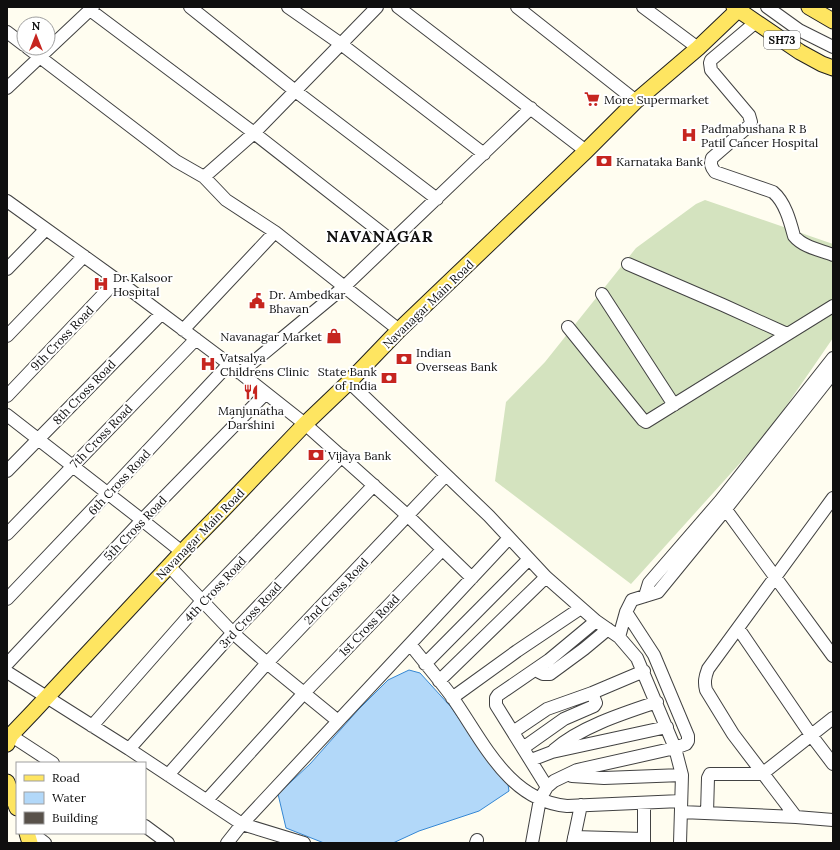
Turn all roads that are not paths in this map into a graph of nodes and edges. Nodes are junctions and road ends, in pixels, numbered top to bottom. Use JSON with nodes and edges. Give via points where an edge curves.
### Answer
{"nodes":[{"id":1,"x":190,"y":7,"type":"edge"},
{"id":2,"x":288,"y":7,"type":"edge"},
{"id":3,"x":377,"y":7,"type":"edge"},
{"id":4,"x":398,"y":7,"type":"edge"},
{"id":5,"x":517,"y":7,"type":"edge"},
{"id":6,"x":643,"y":7,"type":"edge"},
{"id":7,"x":767,"y":7,"type":"edge"},
{"id":8,"x":809,"y":7,"type":"edge"},
{"id":9,"x":91,"y":8,"type":"edge"},
{"id":10,"x":738,"y":8,"type":"edge"},
{"id":11,"x":833,"y":20,"type":"edge"},
{"id":12,"x":756,"y":22,"type":"junction"},
{"id":13,"x":7,"y":32,"type":"edge"},
{"id":14,"x":16,"y":39,"type":"edge"},
{"id":15,"x":341,"y":44,"type":"junction"},
{"id":16,"x":833,"y":47,"type":"edge"},
{"id":17,"x":698,"y":48,"type":"junction"},
{"id":18,"x":39,"y":57,"type":"junction"},
{"id":19,"x":833,"y":68,"type":"edge"},
{"id":20,"x":7,"y":88,"type":"edge"},
{"id":21,"x":294,"y":90,"type":"junction"},
{"id":22,"x":636,"y":101,"type":"junction"},
{"id":23,"x":531,"y":108,"type":"junction"},
{"id":24,"x":254,"y":133,"type":"junction"},
{"id":25,"x":586,"y":151,"type":"junction"},
{"id":26,"x":484,"y":154,"type":"junction"},
{"id":27,"x":204,"y":177,"type":"junction"},
{"id":28,"x":437,"y":199,"type":"junction"},
{"id":29,"x":9,"y":206,"type":"edge"},
{"id":30,"x":46,"y":229,"type":"junction"},
{"id":31,"x":274,"y":232,"type":"junction"},
{"id":32,"x":392,"y":241,"type":"junction"},
{"id":33,"x":833,"y":255,"type":"edge"},
{"id":34,"x":84,"y":256,"type":"junction"},
{"id":35,"x":628,"y":264,"type":"dead end"},
{"id":36,"x":7,"y":268,"type":"edge"},
{"id":37,"x":117,"y":280,"type":"junction"},
{"id":38,"x":344,"y":287,"type":"junction"},
{"id":39,"x":602,"y":294,"type":"dead end"},
{"id":40,"x":833,"y":306,"type":"edge"},
{"id":41,"x":161,"y":314,"type":"junction"},
{"id":42,"x":568,"y":327,"type":"dead end"},
{"id":43,"x":182,"y":330,"type":"junction"},
{"id":44,"x":400,"y":330,"type":"junction"},
{"id":45,"x":787,"y":334,"type":"junction"},
{"id":46,"x":7,"y":336,"type":"edge"},
{"id":47,"x":196,"y":339,"type":"junction"},
{"id":48,"x":833,"y":358,"type":"edge"},
{"id":49,"x":229,"y":364,"type":"junction"},
{"id":50,"x":240,"y":374,"type":"junction"},
{"id":51,"x":833,"y":374,"type":"edge"},
{"id":52,"x":349,"y":382,"type":"junction"},
{"id":53,"x":266,"y":394,"type":"junction"},
{"id":54,"x":7,"y":396,"type":"edge"},
{"id":55,"x":674,"y":405,"type":"junction"},
{"id":56,"x":7,"y":415,"type":"edge"},
{"id":57,"x":305,"y":424,"type":"junction"},
{"id":58,"x":38,"y":440,"type":"junction"},
{"id":59,"x":342,"y":456,"type":"junction"},
{"id":60,"x":72,"y":466,"type":"junction"},
{"id":61,"x":7,"y":471,"type":"edge"},
{"id":62,"x":446,"y":476,"type":"junction"},
{"id":63,"x":374,"y":485,"type":"junction"},
{"id":64,"x":108,"y":493,"type":"junction"},
{"id":65,"x":833,"y":498,"type":"edge"},
{"id":66,"x":723,"y":505,"type":"junction"},
{"id":67,"x":408,"y":516,"type":"junction"},
{"id":68,"x":142,"y":520,"type":"junction"},
{"id":69,"x":7,"y":534,"type":"edge"},
{"id":70,"x":509,"y":538,"type":"junction"},
{"id":71,"x":442,"y":550,"type":"junction"},
{"id":72,"x":182,"y":552,"type":"junction"},
{"id":73,"x":529,"y":559,"type":"junction"},
{"id":74,"x":169,"y":566,"type":"junction"},
{"id":75,"x":546,"y":577,"type":"junction"},
{"id":76,"x":472,"y":578,"type":"junction"},
{"id":77,"x":775,"y":578,"type":"junction"},
{"id":78,"x":7,"y":599,"type":"edge"},
{"id":79,"x":202,"y":601,"type":"junction"},
{"id":80,"x":581,"y":608,"type":"junction"},
{"id":81,"x":626,"y":612,"type":"junction"},
{"id":82,"x":596,"y":621,"type":"junction"},
{"id":83,"x":738,"y":628,"type":"junction"},
{"id":84,"x":608,"y":629,"type":"junction"},
{"id":85,"x":228,"y":637,"type":"junction"},
{"id":86,"x":619,"y":637,"type":"junction"},
{"id":87,"x":410,"y":644,"type":"junction"},
{"id":88,"x":833,"y":656,"type":"edge"},
{"id":89,"x":7,"y":664,"type":"edge"},
{"id":90,"x":426,"y":664,"type":"junction"},
{"id":91,"x":264,"y":667,"type":"junction"},
{"id":92,"x":535,"y":670,"type":"junction"},
{"id":93,"x":7,"y":672,"type":"edge"},
{"id":94,"x":644,"y":672,"type":"junction"},
{"id":95,"x":439,"y":681,"type":"junction"},
{"id":96,"x":592,"y":693,"type":"junction"},
{"id":97,"x":301,"y":696,"type":"junction"},
{"id":98,"x":47,"y":697,"type":"junction"},
{"id":99,"x":452,"y":698,"type":"junction"},
{"id":100,"x":657,"y":702,"type":"junction"},
{"id":101,"x":833,"y":718,"type":"edge"},
{"id":102,"x":335,"y":725,"type":"junction"},
{"id":103,"x":92,"y":726,"type":"junction"},
{"id":104,"x":667,"y":727,"type":"junction"},
{"id":105,"x":513,"y":732,"type":"junction"},
{"id":106,"x":811,"y":735,"type":"junction"},
{"id":107,"x":8,"y":738,"type":"edge"},
{"id":108,"x":523,"y":748,"type":"junction"},
{"id":109,"x":676,"y":748,"type":"junction"},
{"id":110,"x":129,"y":749,"type":"junction"},
{"id":111,"x":552,"y":752,"type":"junction"},
{"id":112,"x":531,"y":760,"type":"junction"},
{"id":113,"x":51,"y":762,"type":"edge"},
{"id":114,"x":833,"y":764,"type":"edge"},
{"id":115,"x":762,"y":774,"type":"junction"},
{"id":116,"x":564,"y":775,"type":"junction"},
{"id":117,"x":682,"y":775,"type":"junction"},
{"id":118,"x":168,"y":776,"type":"junction"},
{"id":119,"x":7,"y":782,"type":"edge"},
{"id":120,"x":547,"y":787,"type":"junction"},
{"id":121,"x":540,"y":799,"type":"junction"},
{"id":122,"x":207,"y":800,"type":"junction"},
{"id":123,"x":644,"y":803,"type":"junction"},
{"id":124,"x":16,"y":805,"type":"edge"},
{"id":125,"x":581,"y":805,"type":"junction"},
{"id":126,"x":681,"y":806,"type":"junction"},
{"id":127,"x":707,"y":813,"type":"junction"},
{"id":128,"x":796,"y":817,"type":"junction"},
{"id":129,"x":833,"y":820,"type":"edge"},
{"id":130,"x":242,"y":824,"type":"junction"},
{"id":131,"x":146,"y":827,"type":"edge"},
{"id":132,"x":33,"y":834,"type":"edge"},
{"id":133,"x":574,"y":840,"type":"edge"},
{"id":134,"x":644,"y":841,"type":"edge"},
{"id":135,"x":45,"y":843,"type":"edge"},
{"id":136,"x":168,"y":843,"type":"edge"},
{"id":137,"x":227,"y":843,"type":"edge"},
{"id":138,"x":304,"y":843,"type":"edge"},
{"id":139,"x":532,"y":843,"type":"edge"},
{"id":140,"x":680,"y":843,"type":"edge"}],
"edges":[{"from":1,"to":21,"type":"street"},
{"from":2,"to":15,"type":"street"},
{"from":3,"to":15,"type":"street"},
{"from":4,"to":23,"type":"street"},
{"from":5,"to":22,"type":"street"},
{"from":6,"to":17,"type":"street"},
{"from":7,"to":16,"type":"street","via":[[799,30]]},
{"from":8,"to":11,"type":"main road"},
{"from":9,"to":18,"type":"street"},
{"from":9,"to":24,"type":"street"},
{"from":10,"to":12,"type":"main road","number":"SH73"},
{"from":10,"to":17,"type":"main road","name":"Navanagar Main Road"},
{"from":12,"to":19,"type":"main road","number":"SH73","via":[[800,52]]},
{"from":12,"to":33,"type":"street","via":[[710,64],[711,70],[749,116],[751,122],[712,158],[712,169],[774,192],[782,202],[797,240]]},
{"from":13,"to":14,"type":"street"},
{"from":15,"to":21,"type":"street"},
{"from":15,"to":26,"type":"street"},
{"from":17,"to":22,"type":"main road","name":"Navanagar Main Road"},
{"from":18,"to":20,"type":"street"},
{"from":18,"to":27,"type":"street","via":[[176,161]]},
{"from":21,"to":24,"type":"street"},
{"from":21,"to":28,"type":"street"},
{"from":22,"to":25,"type":"main road","name":"Navanagar Main Road"},
{"from":23,"to":25,"type":"street"},
{"from":23,"to":26,"type":"street"},
{"from":24,"to":27,"type":"street"},
{"from":24,"to":32,"type":"street"},
{"from":25,"to":44,"type":"main road","name":"Navanagar Main Road"},
{"from":26,"to":28,"type":"street"},
{"from":27,"to":31,"type":"street","via":[[226,200]]},
{"from":28,"to":32,"type":"street"},
{"from":29,"to":30,"type":"street"},
{"from":30,"to":34,"type":"street"},
{"from":30,"to":36,"type":"street"},
{"from":31,"to":38,"type":"street"},
{"from":31,"to":43,"type":"street"},
{"from":32,"to":38,"type":"street"},
{"from":34,"to":37,"type":"street"},
{"from":34,"to":46,"type":"street"},
{"from":35,"to":45,"type":"street"},
{"from":37,"to":41,"type":"street"},
{"from":37,"to":54,"type":"street","name":"9th Cross Road"},
{"from":38,"to":44,"type":"street"},
{"from":38,"to":50,"type":"street"},
{"from":39,"to":55,"type":"street"},
{"from":40,"to":45,"type":"street"},
{"from":41,"to":43,"type":"street"},
{"from":41,"to":58,"type":"street","name":"8th Cross Road"},
{"from":42,"to":55,"type":"street","via":[[644,422]]},
{"from":43,"to":47,"type":"street"},
{"from":44,"to":52,"type":"main road","name":"Navanagar Main Road"},
{"from":45,"to":55,"type":"street"},
{"from":47,"to":49,"type":"street"},
{"from":47,"to":60,"type":"street","name":"7th Cross Road"},
{"from":48,"to":66,"type":"street"},
{"from":49,"to":50,"type":"street"},
{"from":49,"to":64,"type":"street","name":"6th Cross Road"},
{"from":50,"to":53,"type":"street"},
{"from":51,"to":66,"type":"street"},
{"from":52,"to":57,"type":"main road","name":"Navanagar Main Road"},
{"from":52,"to":62,"type":"street"},
{"from":53,"to":57,"type":"street"},
{"from":53,"to":68,"type":"street","name":"5th Cross Road"},
{"from":56,"to":58,"type":"street"},
{"from":57,"to":59,"type":"street"},
{"from":57,"to":72,"type":"main road","name":"Navanagar Main Road"},
{"from":58,"to":60,"type":"street"},
{"from":58,"to":61,"type":"street","name":"8th Cross Road"},
{"from":59,"to":63,"type":"street"},
{"from":59,"to":79,"type":"street","name":"4th Cross Road"},
{"from":60,"to":64,"type":"street"},
{"from":60,"to":69,"type":"street","name":"7th Cross Road"},
{"from":62,"to":67,"type":"street","name":"2nd Cross Road"},
{"from":62,"to":70,"type":"street"},
{"from":63,"to":67,"type":"street"},
{"from":63,"to":85,"type":"street","name":"3rd Cross Road"},
{"from":64,"to":68,"type":"street"},
{"from":64,"to":78,"type":"street","name":"6th Cross Road"},
{"from":65,"to":77,"type":"street"},
{"from":66,"to":77,"type":"street"},
{"from":66,"to":81,"type":"street","via":[[649,584],[646,596],[632,600]]},
{"from":67,"to":71,"type":"street"},
{"from":67,"to":91,"type":"street","name":"2nd Cross Road"},
{"from":68,"to":72,"type":"street"},
{"from":68,"to":89,"type":"street","name":"5th Cross Road"},
{"from":70,"to":73,"type":"street"},
{"from":70,"to":76,"type":"street"},
{"from":71,"to":76,"type":"street"},
{"from":71,"to":97,"type":"street","name":"1st Cross Road"},
{"from":72,"to":74,"type":"main road","name":"Navanagar Main Road"},
{"from":73,"to":75,"type":"street"},
{"from":73,"to":90,"type":"street"},
{"from":74,"to":79,"type":"street"},
{"from":74,"to":98,"type":"main road","name":"Navanagar Main Road"},
{"from":75,"to":80,"type":"street"},
{"from":75,"to":95,"type":"street"},
{"from":76,"to":87,"type":"street"},
{"from":77,"to":83,"type":"street"},
{"from":77,"to":88,"type":"street"},
{"from":79,"to":85,"type":"street"},
{"from":79,"to":103,"type":"street","name":"4th Cross Road"},
{"from":80,"to":82,"type":"street"},
{"from":80,"to":99,"type":"street"},
{"from":81,"to":86,"type":"street"},
{"from":81,"to":109,"type":"street","via":[[654,655],[688,736],[687,743]]},
{"from":82,"to":84,"type":"street"},
{"from":82,"to":92,"type":"street"},
{"from":83,"to":106,"type":"street"},
{"from":83,"to":115,"type":"street","via":[[708,670],[704,684],[733,734]]},
{"from":84,"to":86,"type":"street"},
{"from":84,"to":92,"type":"street","via":[[550,674]]},
{"from":85,"to":91,"type":"street"},
{"from":85,"to":110,"type":"street","name":"3rd Cross Road"},
{"from":86,"to":94,"type":"street","via":[[637,658]]},
{"from":87,"to":90,"type":"street"},
{"from":87,"to":102,"type":"street"},
{"from":90,"to":95,"type":"street"},
{"from":91,"to":97,"type":"street"},
{"from":91,"to":118,"type":"street","name":"2nd Cross Road"},
{"from":92,"to":105,"type":"street","via":[[496,698],[496,704]]},
{"from":93,"to":98,"type":"street"},
{"from":94,"to":96,"type":"street"},
{"from":94,"to":100,"type":"street"},
{"from":95,"to":99,"type":"street"},
{"from":96,"to":105,"type":"street","via":[[547,709]]},
{"from":96,"to":108,"type":"street","via":[[596,703],[594,706],[564,719]]},
{"from":97,"to":102,"type":"street"},
{"from":97,"to":122,"type":"street","name":"1st Cross Road"},
{"from":98,"to":103,"type":"street"},
{"from":98,"to":107,"type":"main road","name":"Navanagar Main Road"},
{"from":99,"to":121,"type":"street","via":[[498,764],[518,786]]},
{"from":100,"to":104,"type":"street"},
{"from":100,"to":111,"type":"street","via":[[609,719],[570,738]]},
{"from":101,"to":106,"type":"street"},
{"from":102,"to":130,"type":"street"},
{"from":103,"to":110,"type":"street"},
{"from":104,"to":109,"type":"street"},
{"from":104,"to":111,"type":"street"},
{"from":105,"to":108,"type":"street"},
{"from":106,"to":114,"type":"street"},
{"from":106,"to":115,"type":"street"},
{"from":107,"to":113,"type":"street"},
{"from":108,"to":112,"type":"street"},
{"from":109,"to":116,"type":"street"},
{"from":109,"to":117,"type":"street"},
{"from":110,"to":118,"type":"street"},
{"from":111,"to":112,"type":"street"},
{"from":112,"to":120,"type":"street"},
{"from":115,"to":127,"type":"street","via":[[710,774]]},
{"from":115,"to":128,"type":"street"},
{"from":116,"to":117,"type":"street","via":[[604,778]]},
{"from":116,"to":120,"type":"street"},
{"from":117,"to":126,"type":"street"},
{"from":118,"to":122,"type":"street"},
{"from":119,"to":124,"type":"main road"},
{"from":120,"to":121,"type":"street"},
{"from":121,"to":125,"type":"street","via":[[558,805]]},
{"from":121,"to":139,"type":"street"},
{"from":122,"to":130,"type":"street"},
{"from":123,"to":125,"type":"street"},
{"from":123,"to":126,"type":"street"},
{"from":123,"to":134,"type":"street"},
{"from":125,"to":133,"type":"street"},
{"from":126,"to":127,"type":"street"},
{"from":126,"to":140,"type":"street"},
{"from":127,"to":128,"type":"street"},
{"from":128,"to":129,"type":"street"},
{"from":130,"to":137,"type":"street"},
{"from":130,"to":138,"type":"street"},
{"from":131,"to":136,"type":"street"},
{"from":132,"to":135,"type":"street"},
{"from":133,"to":134,"type":"street"}]}
